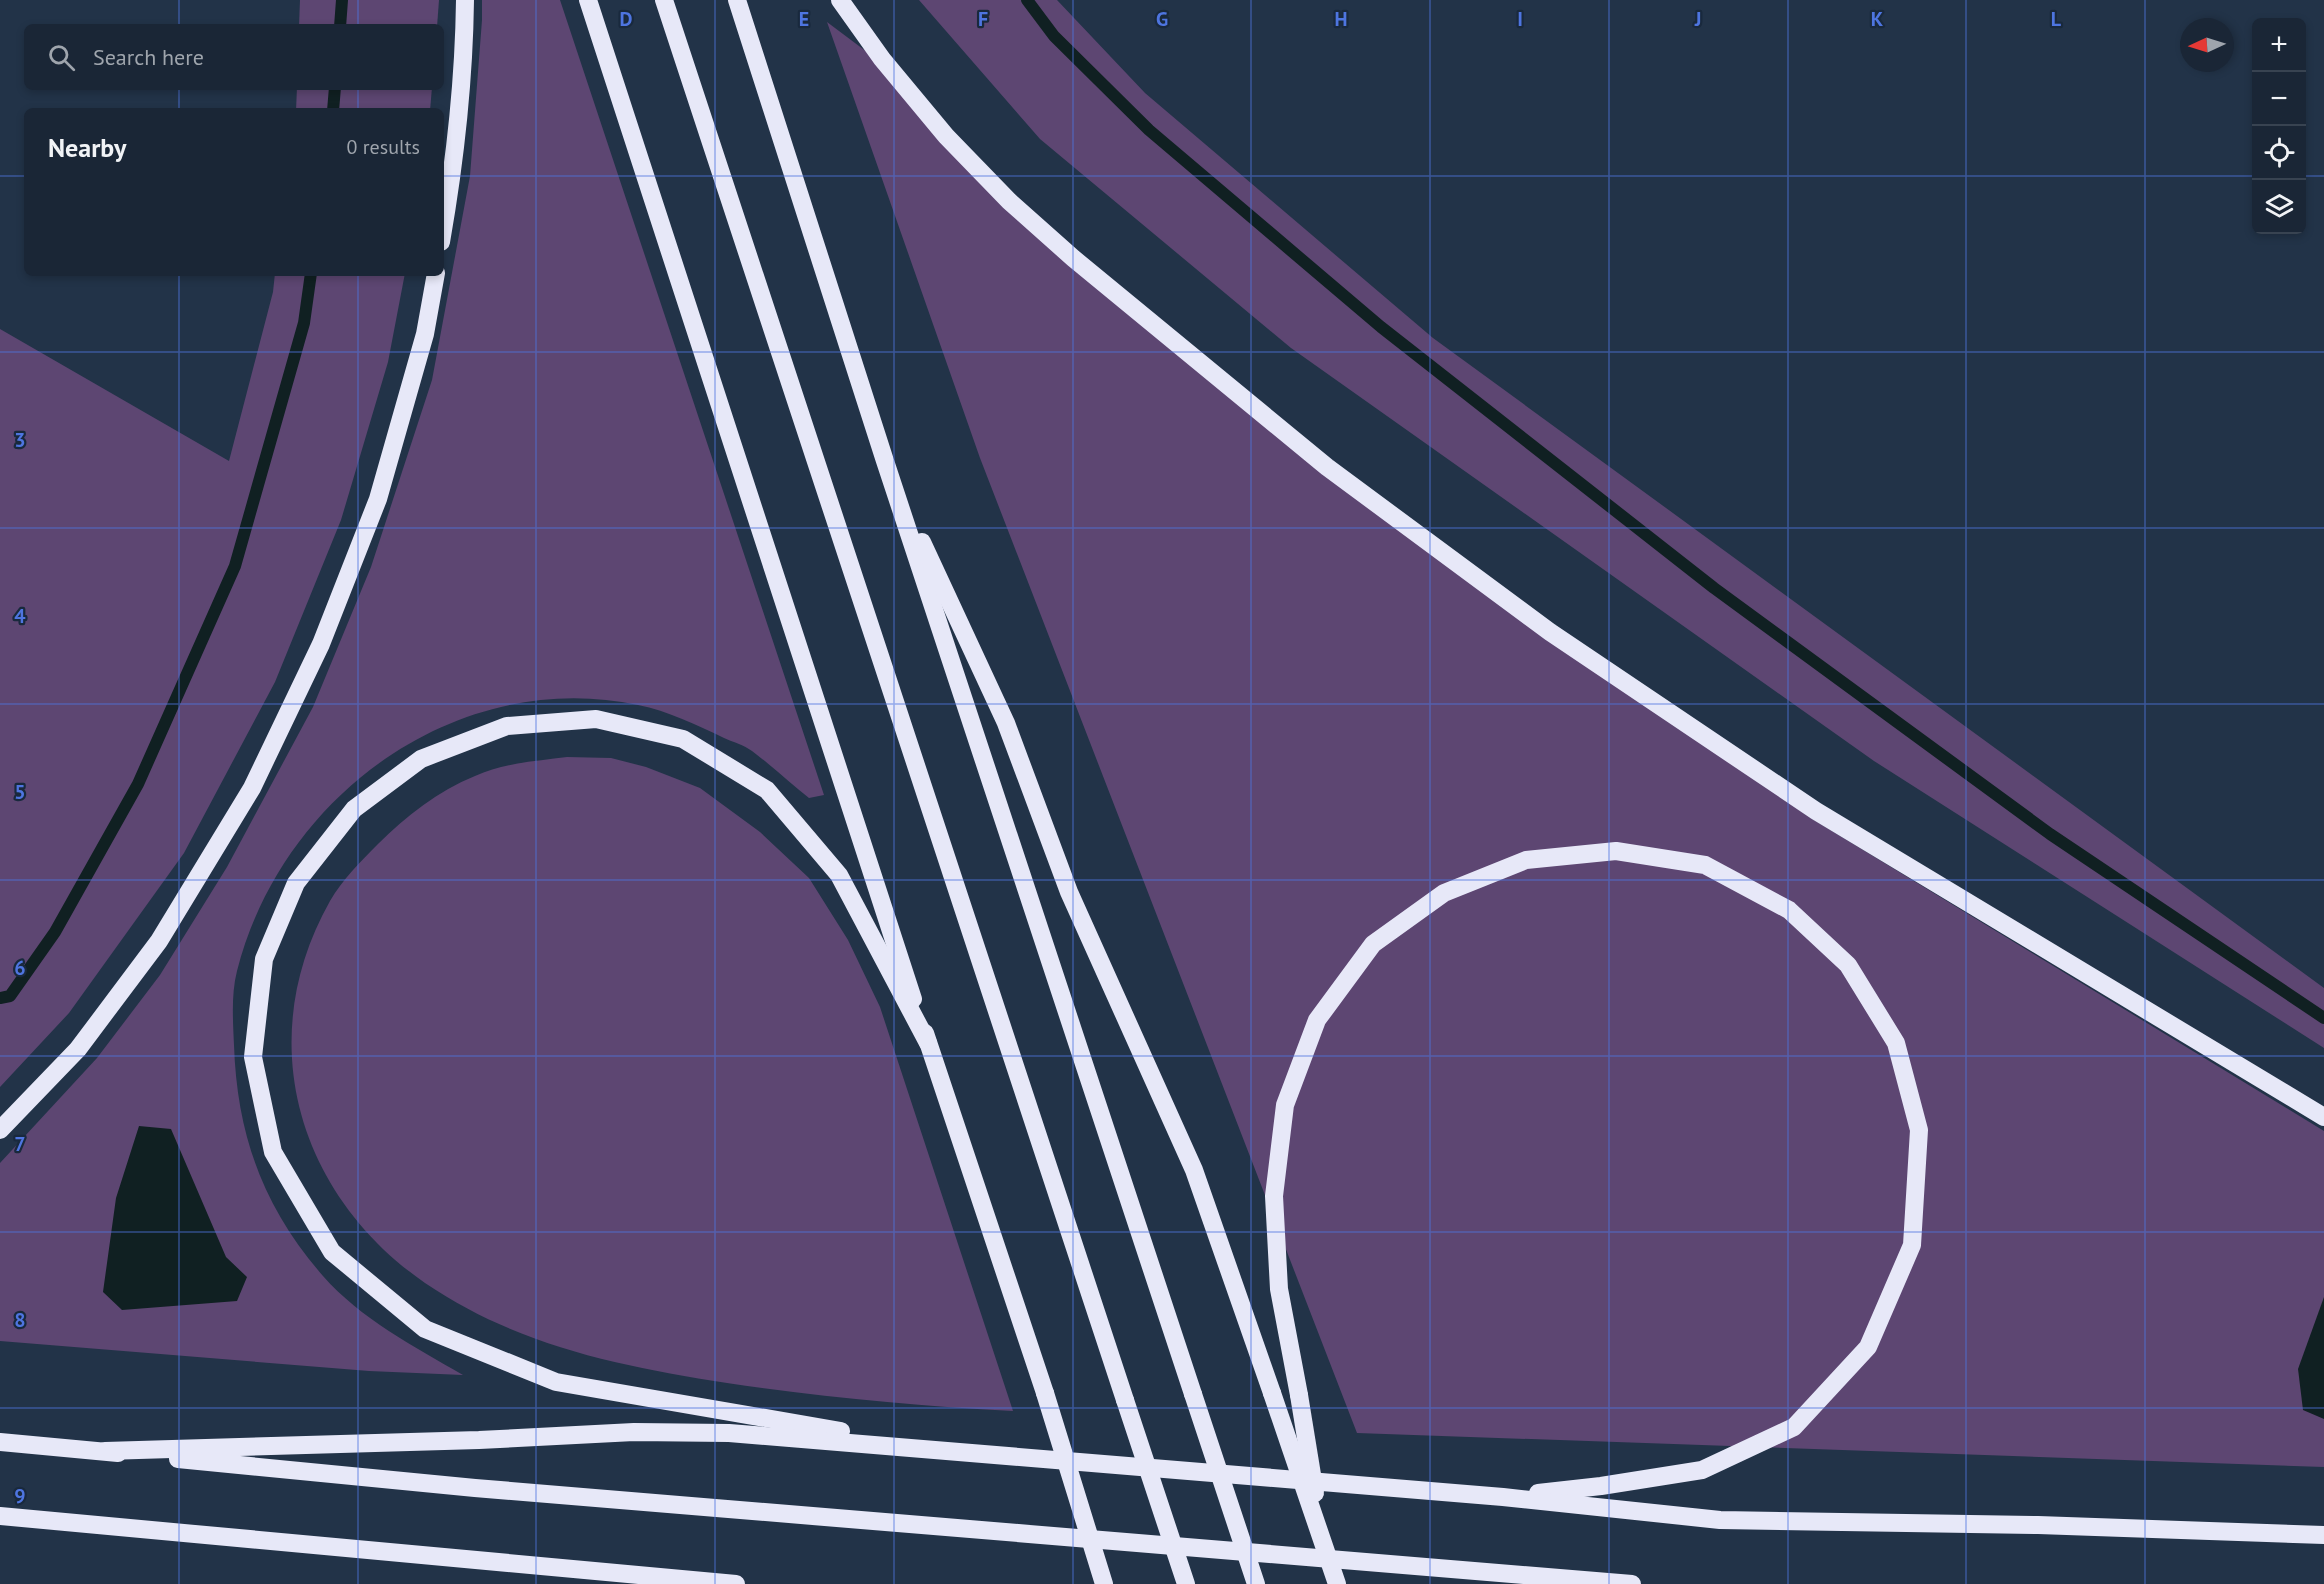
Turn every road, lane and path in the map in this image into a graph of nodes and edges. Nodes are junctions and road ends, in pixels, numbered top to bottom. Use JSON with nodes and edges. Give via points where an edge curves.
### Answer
{"nodes":[{"id":1,"x":465,"y":0,"type":"edge"},
{"id":2,"x":588,"y":0,"type":"edge"},
{"id":3,"x":664,"y":0,"type":"edge"},
{"id":4,"x":737,"y":0,"type":"edge"},
{"id":5,"x":840,"y":0,"type":"edge"},
{"id":6,"x":444,"y":226,"type":"edge"},
{"id":7,"x":435,"y":276,"type":"edge"},
{"id":8,"x":885,"y":461,"type":"junction"},
{"id":9,"x":928,"y":1043,"type":"junction"},
{"id":10,"x":2324,"y":1118,"type":"edge"},
{"id":11,"x":0,"y":1130,"type":"edge"},
{"id":12,"x":0,"y":1442,"type":"edge"},
{"id":13,"x":105,"y":1451,"type":"junction"},
{"id":14,"x":952,"y":1451,"type":"junction"},
{"id":15,"x":1503,"y":1497,"type":"junction"},
{"id":16,"x":0,"y":1516,"type":"edge"},
{"id":17,"x":2324,"y":1535,"type":"edge"},
{"id":18,"x":1324,"y":1545,"type":"junction"},
{"id":19,"x":736,"y":1584,"type":"edge"},
{"id":20,"x":1104,"y":1584,"type":"edge"},
{"id":21,"x":1186,"y":1584,"type":"edge"},
{"id":22,"x":1256,"y":1584,"type":"edge"},
{"id":23,"x":1337,"y":1584,"type":"edge"},
{"id":24,"x":1632,"y":1584,"type":"edge"}],
"edges":[{"from":1,"to":6,"type":"highway","via":[[451,187]]},
{"from":2,"to":9,"type":"highway"},
{"from":3,"to":21,"type":"highway","bridge":true},
{"from":4,"to":8,"type":"highway"},
{"from":5,"to":10,"type":"highway","via":[[882,59],[946,136],[1009,201],[1072,258],[1327,467],[1550,632],[1816,811]]},
{"from":7,"to":11,"type":"highway","via":[[425,334],[378,499],[321,644],[252,788],[159,941],[78,1049]]},
{"from":8,"to":18,"type":"highway","bridge":true,"via":[[1006,723],[1069,892],[1194,1170]]},
{"from":8,"to":22,"type":"highway","bridge":true},
{"from":9,"to":14,"type":"highway","via":[[838,875],[767,789],[683,739],[596,719],[507,726],[421,759],[354,809],[296,883],[264,959],[253,1057],[273,1152],[332,1252],[425,1329],[556,1382]]},
{"from":9,"to":20,"type":"highway","bridge":true},
{"from":12,"to":13,"type":"highway"},
{"from":13,"to":14,"type":"highway","via":[[633,1432],[729,1433]]},
{"from":13,"to":24,"type":"highway","via":[[486,1489]]},
{"from":14,"to":15,"type":"highway"},
{"from":15,"to":17,"type":"highway","via":[[1720,1520]]},
{"from":15,"to":18,"type":"highway","bridge":true,"via":[[1702,1470],[1794,1427],[1868,1347],[1912,1245],[1919,1130],[1896,1043],[1840,957],[1789,910],[1705,866],[1616,850],[1526,860],[1443,893],[1373,944],[1317,1020],[1285,1105],[1274,1196],[1279,1289]]},
{"from":16,"to":19,"type":"highway"},
{"from":18,"to":23,"type":"highway","bridge":true}]}
